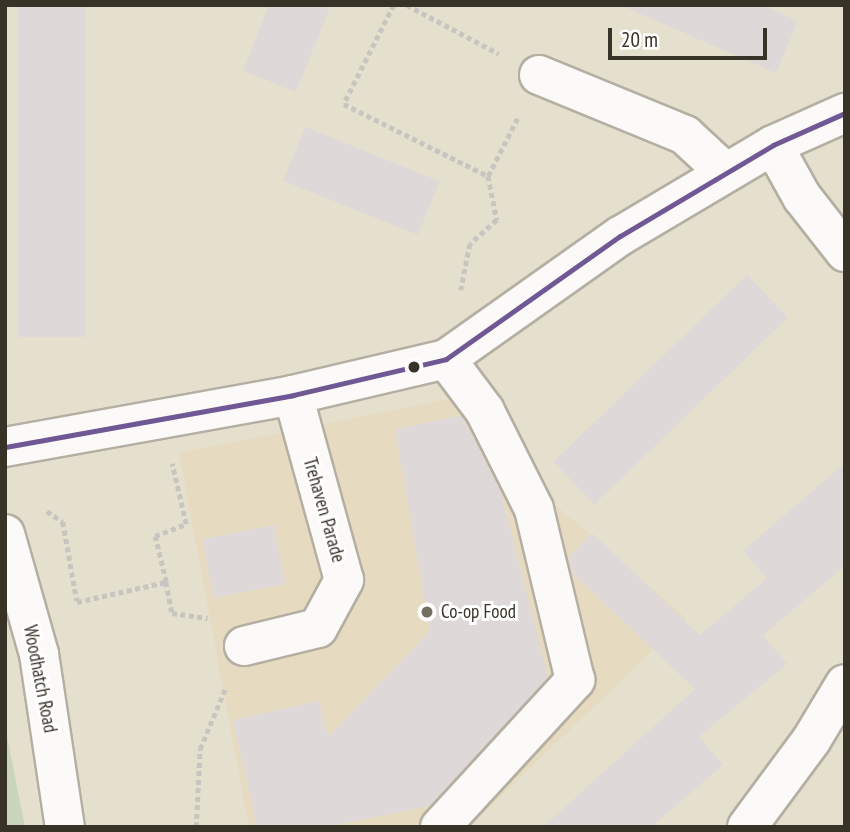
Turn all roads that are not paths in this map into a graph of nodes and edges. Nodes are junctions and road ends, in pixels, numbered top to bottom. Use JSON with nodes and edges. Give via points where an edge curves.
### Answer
{"nodes":[{"id":1,"x":539,"y":75,"type":"dead end"},
{"id":2,"x":845,"y":113,"type":"edge"},
{"id":3,"x":772,"y":145,"type":"junction"},
{"id":4,"x":725,"y":172,"type":"junction"},
{"id":5,"x":845,"y":252,"type":"edge"},
{"id":6,"x":446,"y":359,"type":"junction"},
{"id":7,"x":293,"y":395,"type":"junction"},
{"id":8,"x":5,"y":447,"type":"edge"},
{"id":9,"x":5,"y":534,"type":"edge"},
{"id":10,"x":244,"y":646,"type":"road end"},
{"id":11,"x":845,"y":684,"type":"edge"},
{"id":12,"x":65,"y":827,"type":"edge"},
{"id":13,"x":440,"y":827,"type":"edge"},
{"id":14,"x":747,"y":827,"type":"edge"}],
"edges":[{"from":1,"to":4,"type":"street","via":[[685,135]]},
{"from":2,"to":3,"type":"street"},
{"from":3,"to":4,"type":"street"},
{"from":3,"to":5,"type":"street","via":[[802,197]]},
{"from":4,"to":6,"type":"street","via":[[620,236]]},
{"from":6,"to":7,"type":"street"},
{"from":6,"to":13,"type":"street","via":[[485,411],[534,509],[575,680]]},
{"from":7,"to":8,"type":"street"},
{"from":7,"to":10,"type":"street","name":"Trehaven Parade","via":[[344,580],[318,628]]},
{"from":9,"to":12,"type":"street","name":"Woodhatch Road","via":[[39,654]]},
{"from":11,"to":14,"type":"street","via":[[812,739]]}]}
